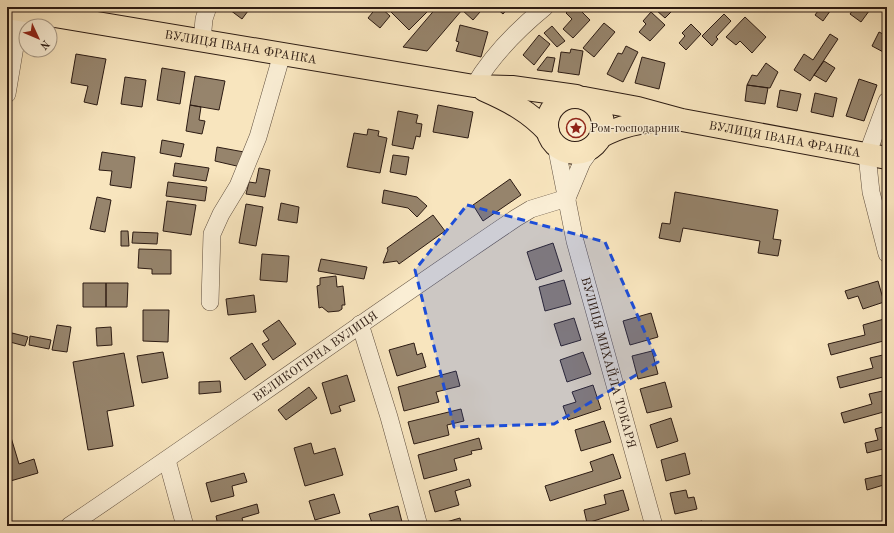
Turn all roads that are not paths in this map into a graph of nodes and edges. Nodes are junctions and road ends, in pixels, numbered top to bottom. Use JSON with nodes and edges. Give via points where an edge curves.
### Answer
{"nodes":[{"id":1,"x":208,"y":7,"type":"edge"},
{"id":2,"x":545,"y":7,"type":"edge"},
{"id":3,"x":22,"y":10,"type":"edge"},
{"id":4,"x":202,"y":41,"type":"junction"},
{"id":5,"x":282,"y":54,"type":"junction"},
{"id":6,"x":474,"y":86,"type":"junction"},
{"id":7,"x":7,"y":94,"type":"edge"},
{"id":8,"x":580,"y":97,"type":"junction"},
{"id":9,"x":887,"y":101,"type":"edge"},
{"id":10,"x":682,"y":120,"type":"junction"},
{"id":11,"x":552,"y":138,"type":"junction"},
{"id":12,"x":598,"y":141,"type":"junction"},
{"id":13,"x":877,"y":156,"type":"edge"},
{"id":14,"x":567,"y":198,"type":"junction"},
{"id":15,"x":887,"y":254,"type":"edge"},
{"id":16,"x":210,"y":302,"type":"dead end"},
{"id":17,"x":360,"y":324,"type":"junction"},
{"id":18,"x":167,"y":460,"type":"junction"},
{"id":19,"x":69,"y":526,"type":"edge"},
{"id":20,"x":185,"y":526,"type":"edge"},
{"id":21,"x":419,"y":526,"type":"edge"},
{"id":22,"x":654,"y":526,"type":"edge"}],
"edges":[{"from":1,"to":4,"type":"street"},
{"from":2,"to":6,"type":"street","via":[[527,21],[487,64]]},
{"from":3,"to":4,"type":"main road","name":"ВУЛИЦЯ ІВАНА ФРАНКА"},
{"from":3,"to":7,"type":"street"},
{"from":4,"to":5,"type":"main road","name":"ВУЛИЦЯ ІВАНА ФРАНКА"},
{"from":5,"to":6,"type":"main road","name":"ВУЛИЦЯ ІВАНА ФРАНКА"},
{"from":5,"to":16,"type":"street","via":[[258,137],[238,186],[212,234]]},
{"from":6,"to":8,"type":"main road","name":"ВУЛИЦЯ ІВАНА ФРАНКА","via":[[512,87]]},
{"from":6,"to":11,"type":"main road","name":"ВУЛИЦЯ ІВАНА ФРАНКА","via":[[517,106],[538,122]]},
{"from":8,"to":10,"type":"main road","name":"ВУЛИЦЯ ІВАНА ФРАНКА"},
{"from":8,"to":11,"type":"main road","via":[[560,102],[553,108],[547,124]]},
{"from":8,"to":12,"type":"main road","via":[[591,102],[601,114],[602,130]]},
{"from":9,"to":13,"type":"street"},
{"from":10,"to":12,"type":"main road","name":"ВУЛИЦЯ ІВАНА ФРАНКА","via":[[629,125],[612,130]]},
{"from":10,"to":13,"type":"main road","name":"ВУЛИЦЯ ІВАНА ФРАНКА"},
{"from":11,"to":12,"type":"main road","via":[[563,150],[580,152]]},
{"from":11,"to":14,"type":"street","name":"ВУЛИЦЯ МИХАЙЛА ТОКАРЯ"},
{"from":12,"to":14,"type":"street","via":[[582,162]]},
{"from":13,"to":15,"type":"street","via":[[871,192]]},
{"from":14,"to":17,"type":"street","name":"ВЕЛИКОГІРНА ВУЛИЦЯ","via":[[531,209],[516,218]]},
{"from":14,"to":22,"type":"street","name":"ВУЛИЦЯ МИХАЙЛА ТОКАРЯ","via":[[575,241]]},
{"from":17,"to":18,"type":"street","name":"ВЕЛИКОГІРНА ВУЛИЦЯ"},
{"from":17,"to":21,"type":"street"},
{"from":18,"to":19,"type":"street","name":"ВЕЛИКОГІРНА ВУЛИЦЯ"},
{"from":18,"to":20,"type":"street"}]}
